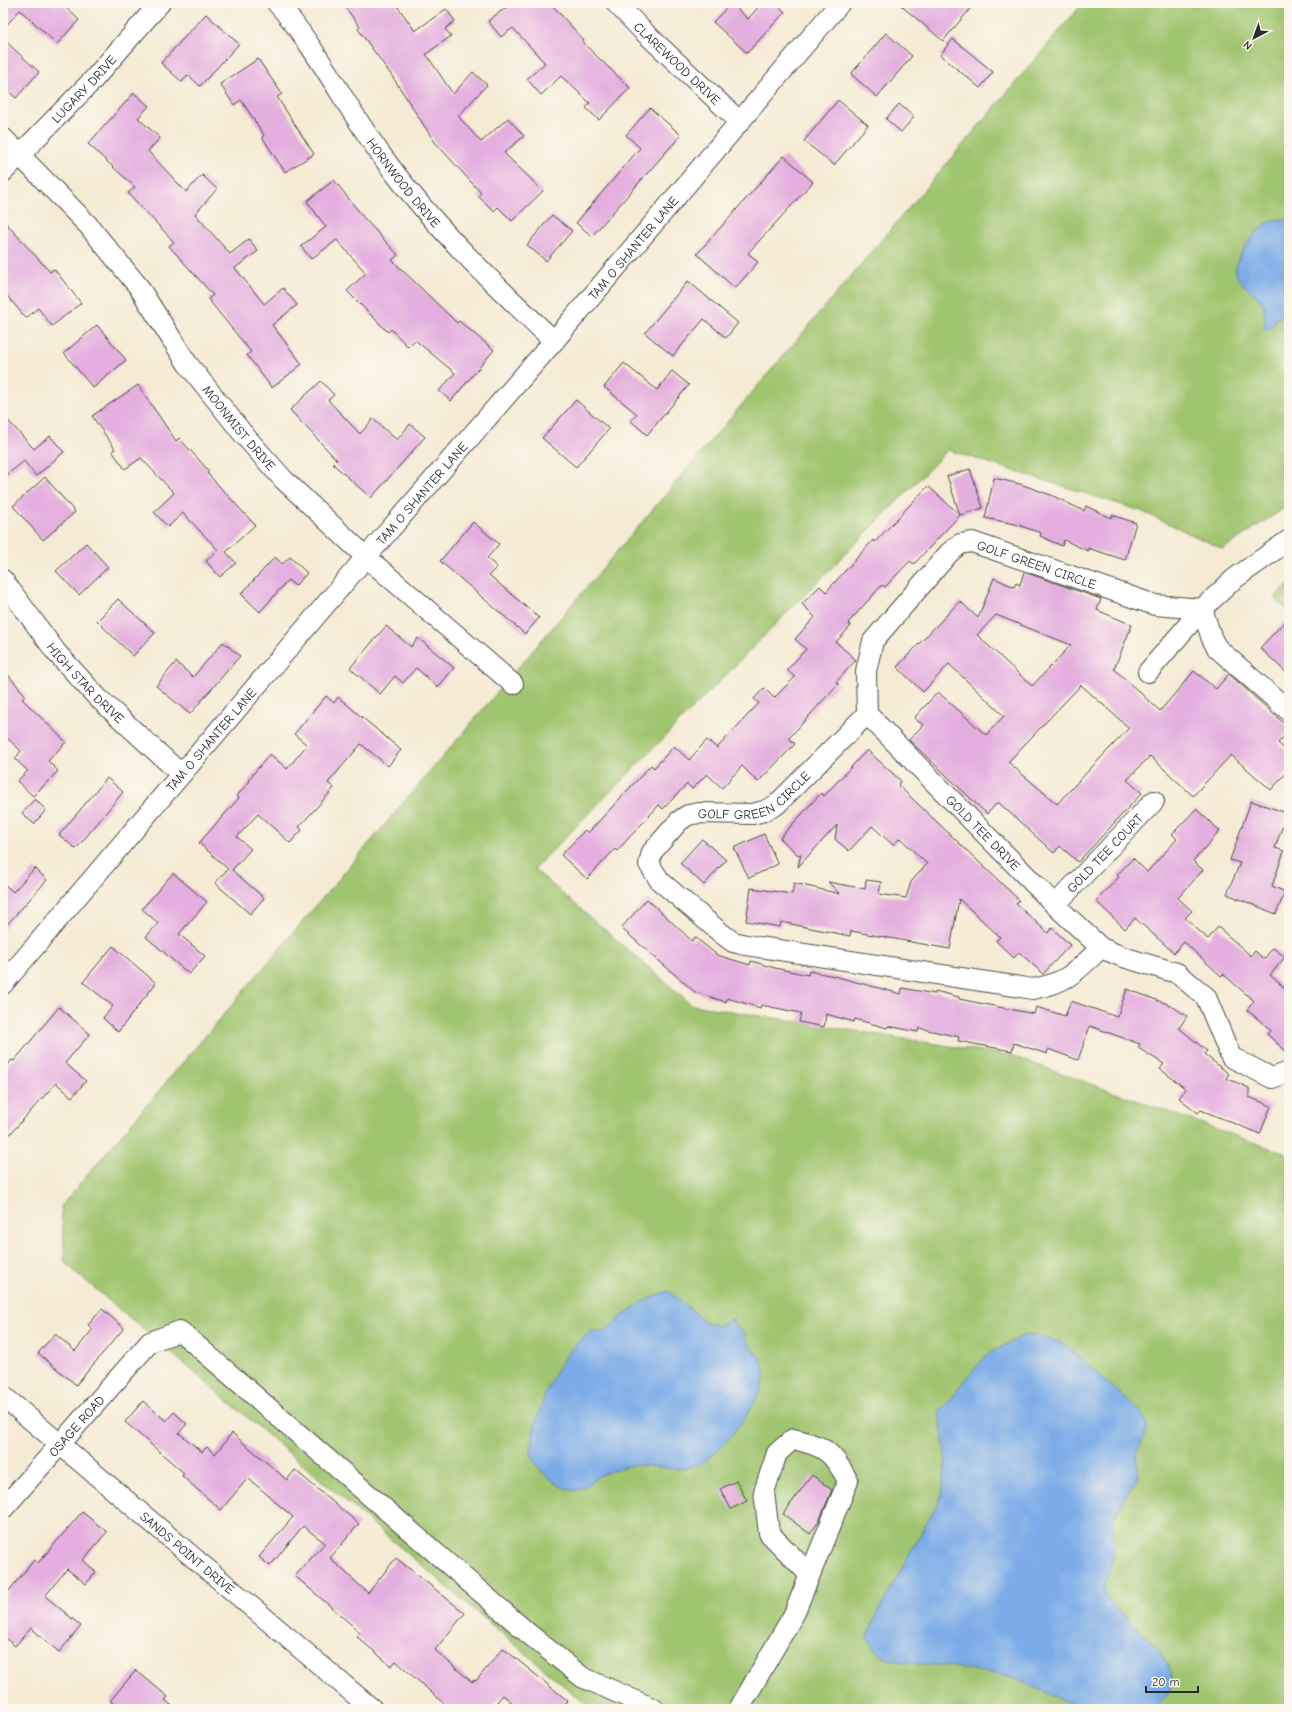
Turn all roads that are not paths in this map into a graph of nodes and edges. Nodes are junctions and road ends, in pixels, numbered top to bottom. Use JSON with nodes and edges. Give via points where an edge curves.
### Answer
{"nodes":[{"id":1,"x":160,"y":3,"type":"edge"},
{"id":2,"x":277,"y":3,"type":"edge"},
{"id":3,"x":616,"y":3,"type":"edge"},
{"id":4,"x":840,"y":3,"type":"edge"},
{"id":5,"x":740,"y":122,"type":"junction"},
{"id":6,"x":3,"y":138,"type":"edge"},
{"id":7,"x":20,"y":155,"type":"junction"},
{"id":8,"x":3,"y":172,"type":"edge"},
{"id":9,"x":554,"y":341,"type":"junction"},
{"id":10,"x":1289,"y":540,"type":"edge"},
{"id":11,"x":366,"y":557,"type":"junction"},
{"id":12,"x":3,"y":580,"type":"edge"},
{"id":13,"x":1202,"y":609,"type":"junction"},
{"id":14,"x":1148,"y":672,"type":"dead end"},
{"id":15,"x":513,"y":684,"type":"dead end"},
{"id":16,"x":1289,"y":711,"type":"edge"},
{"id":17,"x":867,"y":714,"type":"junction"},
{"id":18,"x":181,"y":774,"type":"junction"},
{"id":19,"x":1154,"y":801,"type":"dead end"},
{"id":20,"x":1055,"y":905,"type":"junction"},
{"id":21,"x":1102,"y":948,"type":"junction"},
{"id":22,"x":3,"y":984,"type":"edge"},
{"id":23,"x":1289,"y":1072,"type":"edge"},
{"id":24,"x":3,"y":1396,"type":"edge"},
{"id":25,"x":59,"y":1443,"type":"junction"},
{"id":26,"x":3,"y":1509,"type":"edge"},
{"id":27,"x":810,"y":1575,"type":"junction"},
{"id":28,"x":372,"y":1709,"type":"edge"},
{"id":29,"x":654,"y":1709,"type":"edge"},
{"id":30,"x":739,"y":1709,"type":"edge"}],
"edges":[{"from":1,"to":7,"type":"street","name":"LUGARY DRIVE","via":[[92,81]]},
{"from":2,"to":9,"type":"street","name":"HORNWOOD DRIVE","via":[[408,192],[478,268]]},
{"from":3,"to":5,"type":"street","name":"CLAREWOOD DRIVE"},
{"from":4,"to":5,"type":"street","name":"TAM O SHANTER LANE"},
{"from":5,"to":9,"type":"street","name":"TAM O SHANTER LANE"},
{"from":6,"to":7,"type":"street","name":"MOONMIST DRIVE"},
{"from":7,"to":8,"type":"street","name":"LUGARY DRIVE"},
{"from":7,"to":11,"type":"street","name":"MOONMIST DRIVE","via":[[88,225],[138,286],[187,363],[249,441],[283,479]]},
{"from":9,"to":11,"type":"street","name":"TAM O SHANTER LANE"},
{"from":10,"to":13,"type":"street","via":[[1234,579]]},
{"from":11,"to":15,"type":"street","name":"MOONMIST DRIVE"},
{"from":11,"to":18,"type":"street","name":"TAM O SHANTER LANE"},
{"from":12,"to":18,"type":"street","name":"HIGH STAR DRIVE","via":[[56,652],[92,691]]},
{"from":13,"to":14,"type":"street"},
{"from":13,"to":16,"type":"street","via":[[1217,648]]},
{"from":13,"to":17,"type":"street","name":"GOLF GREEN CIRCLE","via":[[1156,605],[972,542],[960,544],[948,553],[873,641],[866,671]]},
{"from":17,"to":20,"type":"street","name":"GOLD TEE DRIVE"},
{"from":17,"to":21,"type":"street","name":"GOLF GREEN CIRCLE","via":[[776,805],[752,814],[699,813],[688,814],[679,820],[652,852],[649,864],[660,881],[733,942],[1033,989],[1052,986],[1070,977]]},
{"from":18,"to":22,"type":"street","name":"TAM O SHANTER LANE"},
{"from":19,"to":20,"type":"street","name":"GOLD TEE COURT"},
{"from":20,"to":21,"type":"street","name":"GOLD TEE DRIVE"},
{"from":21,"to":23,"type":"street","via":[[1177,973],[1206,997],[1231,1057],[1272,1078]]},
{"from":24,"to":25,"type":"street","name":"SANDS POINT DRIVE"},
{"from":25,"to":26,"type":"street","name":"OSAGE ROAD"},
{"from":25,"to":28,"type":"street","name":"SANDS POINT DRIVE"},
{"from":25,"to":29,"type":"street","name":"OSAGE ROAD","via":[[150,1342],[180,1332],[582,1677]]},
{"from":27,"to":27,"type":"street","via":[[848,1480],[839,1464],[820,1446],[793,1439],[777,1453],[764,1492],[769,1533]]},
{"from":27,"to":30,"type":"street","via":[[794,1614]]}]}
